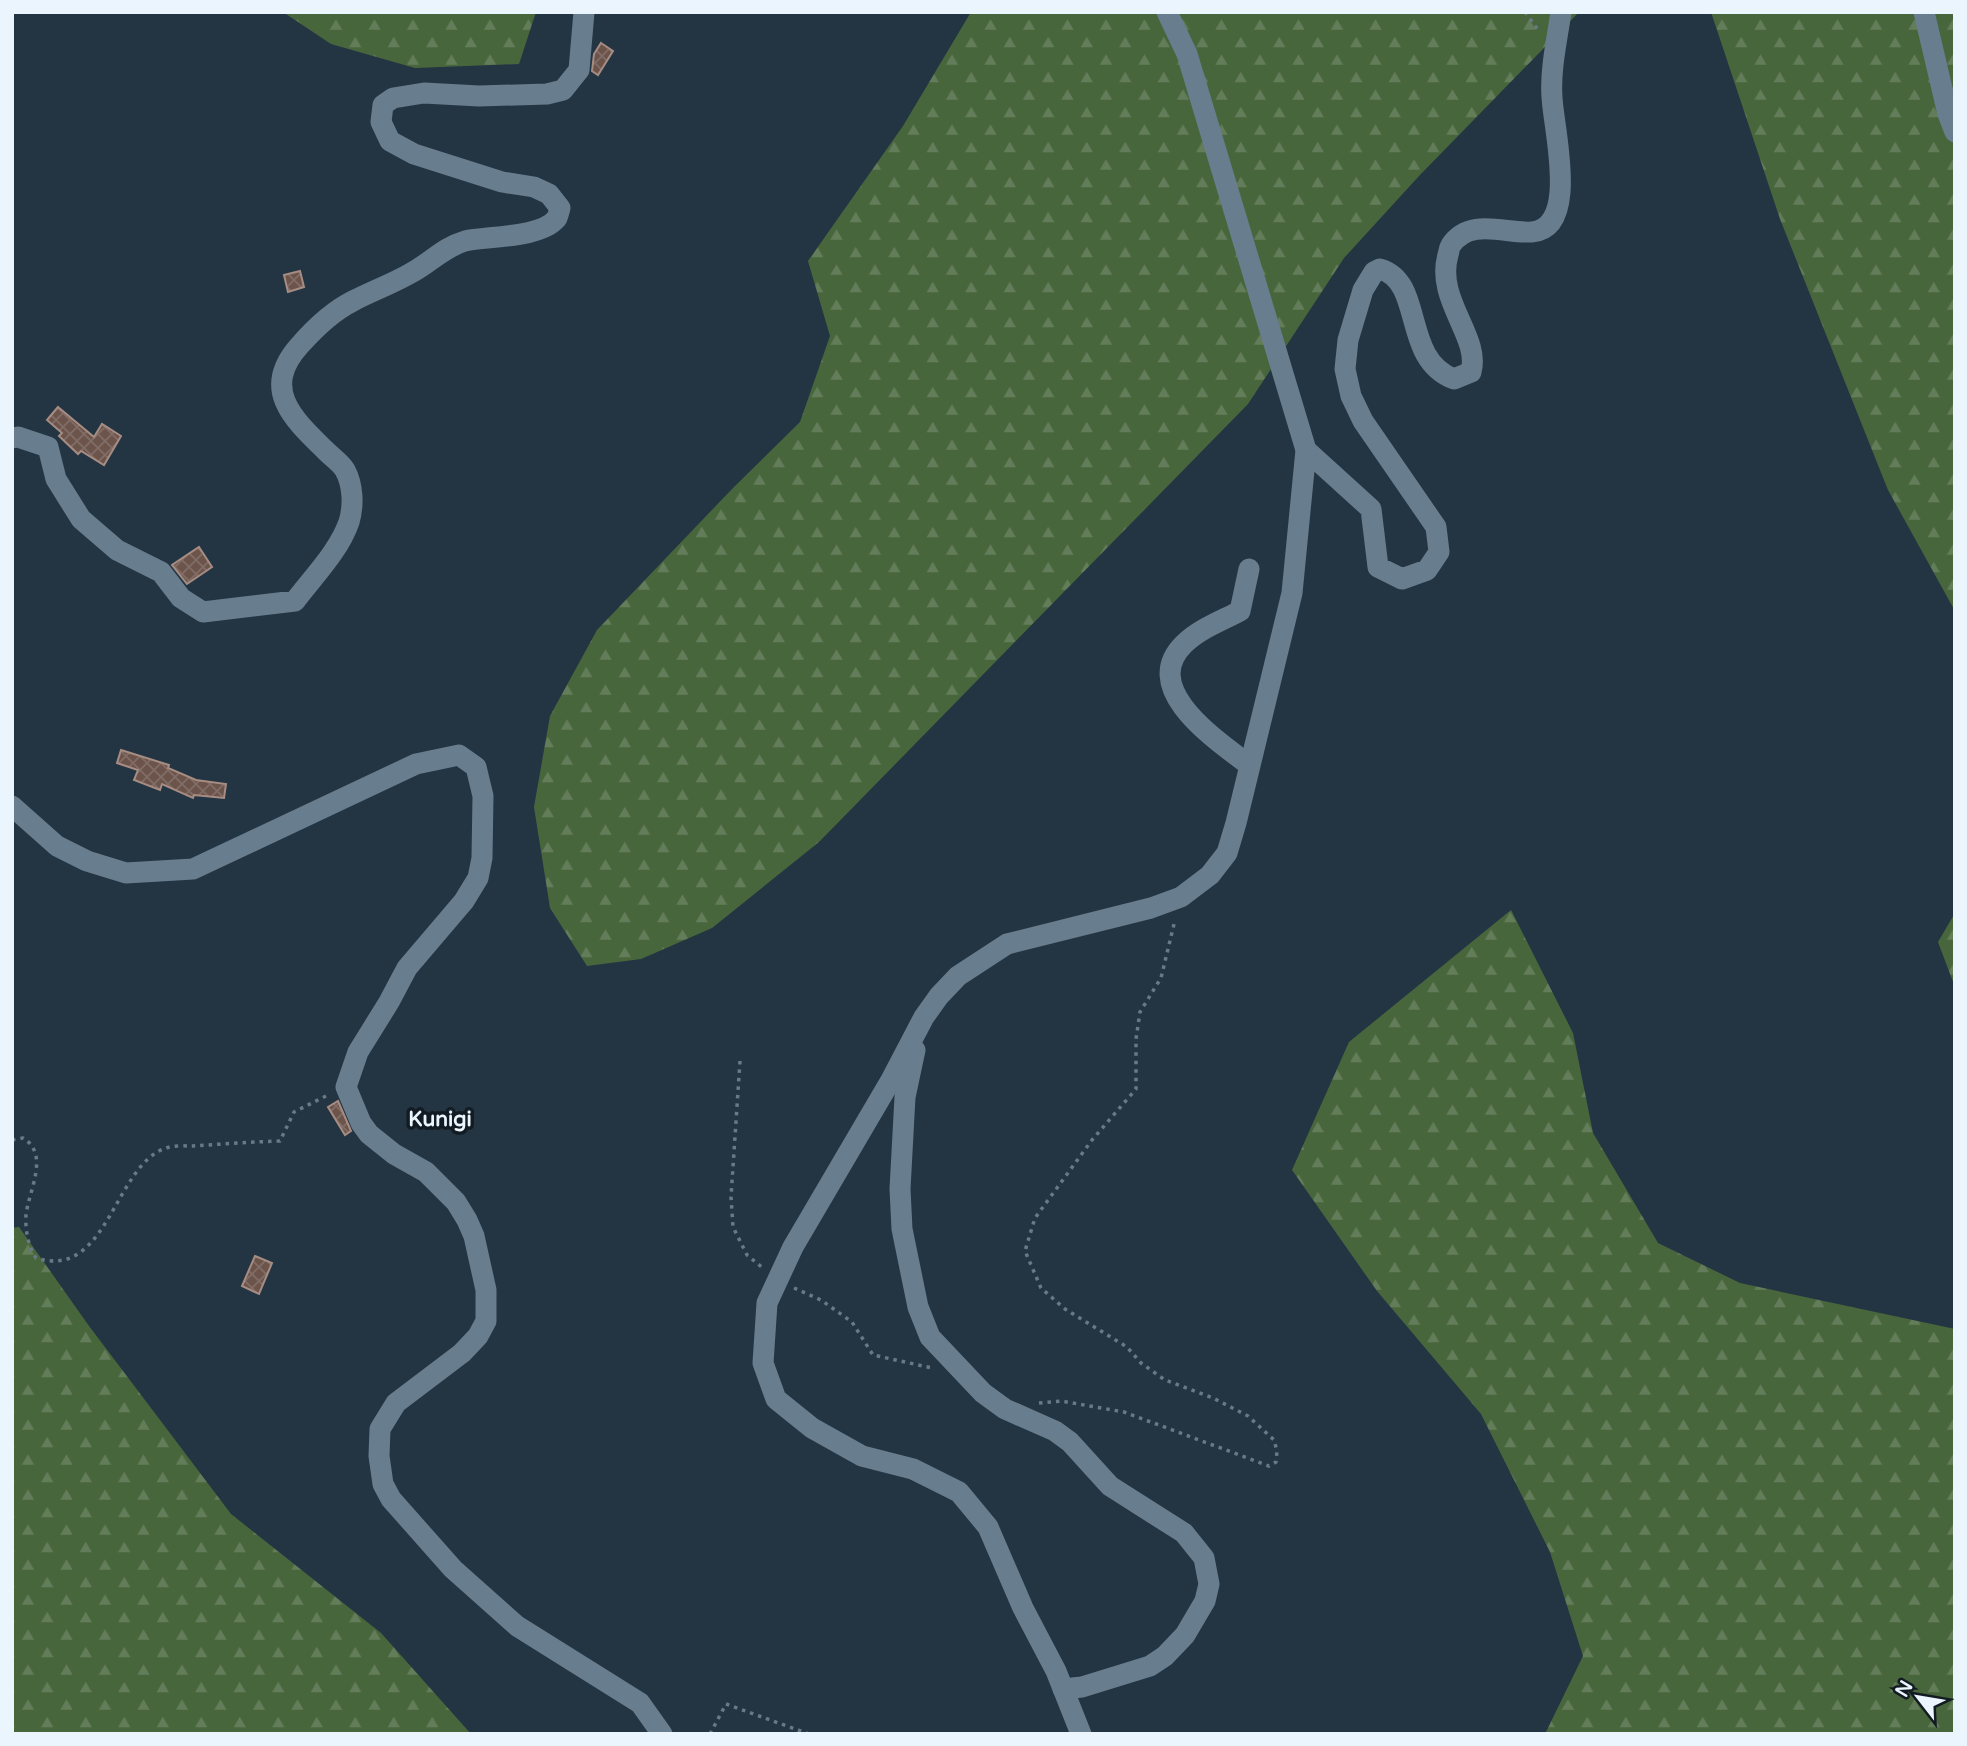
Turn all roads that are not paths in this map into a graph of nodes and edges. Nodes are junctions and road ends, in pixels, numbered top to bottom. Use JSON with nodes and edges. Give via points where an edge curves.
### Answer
{"nodes":[{"id":1,"x":584,"y":12,"type":"edge"},
{"id":2,"x":1167,"y":12,"type":"edge"},
{"id":3,"x":1561,"y":12,"type":"edge"},
{"id":4,"x":1924,"y":12,"type":"edge"},
{"id":5,"x":1955,"y":132,"type":"edge"},
{"id":6,"x":12,"y":438,"type":"edge"},
{"id":7,"x":1306,"y":450,"type":"junction"},
{"id":8,"x":1249,"y":569,"type":"dead end"},
{"id":9,"x":1249,"y":765,"type":"junction"},
{"id":10,"x":12,"y":806,"type":"edge"},
{"id":11,"x":924,"y":1017,"type":"junction"},
{"id":12,"x":1063,"y":1689,"type":"junction"},
{"id":13,"x":662,"y":1734,"type":"edge"},
{"id":14,"x":1081,"y":1734,"type":"edge"}],
"edges":[{"from":1,"to":6,"type":"street","via":[[579,70],[563,90],[480,96],[424,93],[393,98],[383,105],[381,122],[390,141],[464,170],[534,187],[549,194],[560,208],[557,218],[545,228],[453,244],[411,273],[350,302],[315,328],[292,354],[283,372],[285,404],[297,423],[344,468],[352,488],[349,521],[339,542],[295,601],[203,612],[181,598],[161,572],[117,550],[81,519],[56,479],[48,447]]},
{"from":2,"to":7,"type":"street","via":[[1186,54]]},
{"from":3,"to":7,"type":"street","via":[[1551,95],[1562,187],[1552,221],[1532,232],[1493,228],[1468,232],[1451,245],[1445,265],[1457,318],[1470,345],[1471,372],[1454,379],[1432,365],[1405,292],[1396,277],[1380,269],[1363,290],[1348,340],[1345,369],[1351,396],[1363,421],[1436,527],[1439,552],[1427,570],[1402,579],[1378,567],[1371,509]]},
{"from":4,"to":5,"type":"street"},
{"from":7,"to":9,"type":"street","via":[[1292,593]]},
{"from":8,"to":9,"type":"street","via":[[1240,611],[1184,643],[1170,670],[1172,689],[1199,727]]},
{"from":9,"to":11,"type":"street","via":[[1227,853],[1210,875],[1181,897],[1007,944],[958,976]]},
{"from":10,"to":13,"type":"street","via":[[57,846],[77,856],[126,873],[148,873],[193,869],[416,764],[459,755],[476,767],[483,796],[478,878],[407,968],[358,1052],[346,1087],[369,1134],[426,1172],[456,1202],[474,1236],[486,1290],[486,1321],[478,1336],[396,1403],[380,1429],[383,1484],[453,1569],[517,1626],[640,1703]]},
{"from":11,"to":12,"type":"street","via":[[766,1303],[763,1363],[776,1399],[812,1428],[862,1456],[913,1469],[959,1492],[988,1527]]},
{"from":11,"to":12,"type":"street","via":[[905,1097],[900,1189],[904,1242],[918,1307],[930,1337],[983,1393],[1070,1442],[1111,1486],[1184,1533],[1204,1558],[1209,1584],[1205,1601],[1185,1636],[1165,1656],[1150,1666]]},
{"from":12,"to":14,"type":"street"}]}
